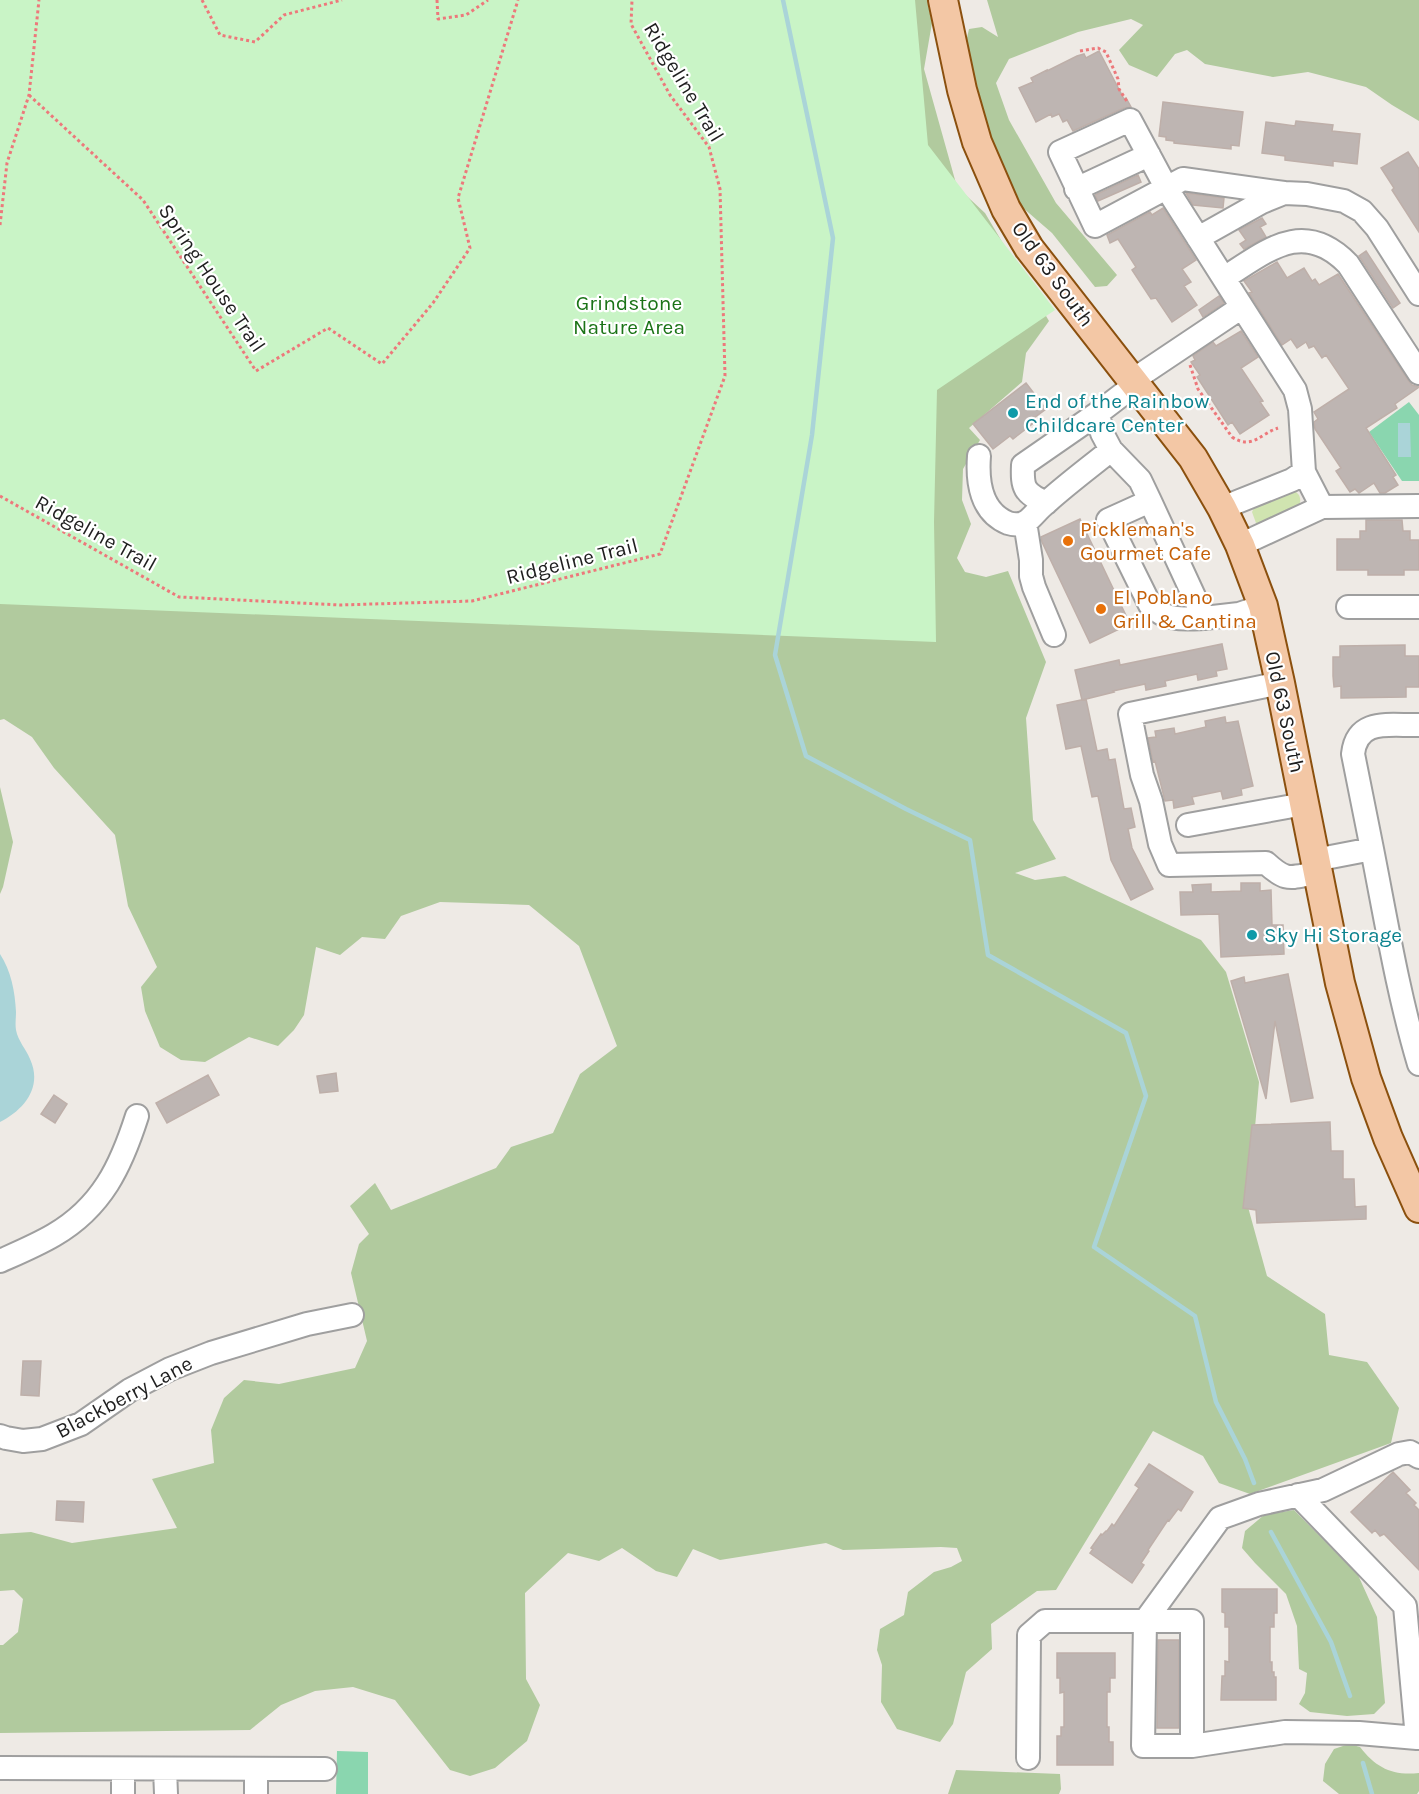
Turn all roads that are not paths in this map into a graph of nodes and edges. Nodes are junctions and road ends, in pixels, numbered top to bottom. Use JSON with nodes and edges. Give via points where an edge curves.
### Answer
{"nodes":[{"id":1,"x":943,"y":0,"type":"edge"},
{"id":2,"x":1149,"y":155,"type":"junction"},
{"id":3,"x":1076,"y":189,"type":"junction"},
{"id":4,"x":1167,"y":189,"type":"junction"},
{"id":5,"x":1284,"y":193,"type":"junction"},
{"id":6,"x":1198,"y":238,"type":"junction"},
{"id":7,"x":1224,"y":278,"type":"junction"},
{"id":8,"x":1418,"y":291,"type":"edge"},
{"id":9,"x":1242,"y":307,"type":"junction"},
{"id":10,"x":1419,"y":373,"type":"edge"},
{"id":11,"x":1134,"y":382,"type":"junction"},
{"id":12,"x":1098,"y":413,"type":"junction"},
{"id":13,"x":1111,"y":450,"type":"junction"},
{"id":14,"x":979,"y":456,"type":"dead end"},
{"id":15,"x":1304,"y":472,"type":"junction"},
{"id":16,"x":1150,"y":501,"type":"junction"},
{"id":17,"x":1046,"y":503,"type":"junction"},
{"id":18,"x":1419,"y":506,"type":"edge"},
{"id":19,"x":1322,"y":507,"type":"junction"},
{"id":20,"x":1222,"y":508,"type":"junction"},
{"id":21,"x":1025,"y":522,"type":"junction"},
{"id":22,"x":1240,"y":545,"type":"junction"},
{"id":23,"x":1263,"y":606,"type":"junction"},
{"id":24,"x":1348,"y":607,"type":"dead end"},
{"id":25,"x":1419,"y":607,"type":"edge"},
{"id":26,"x":1204,"y":618,"type":"junction"},
{"id":27,"x":1054,"y":635,"type":"dead end"},
{"id":28,"x":1280,"y":683,"type":"junction"},
{"id":29,"x":1419,"y":726,"type":"edge"},
{"id":30,"x":1304,"y":804,"type":"junction"},
{"id":31,"x":1188,"y":825,"type":"dead end"},
{"id":32,"x":1372,"y":849,"type":"junction"},
{"id":33,"x":1316,"y":866,"type":"junction"},
{"id":34,"x":1419,"y":1064,"type":"edge"},
{"id":35,"x":136,"y":1116,"type":"dead end"},
{"id":36,"x":1419,"y":1208,"type":"edge"},
{"id":37,"x":0,"y":1261,"type":"edge"},
{"id":38,"x":352,"y":1315,"type":"dead end"},
{"id":39,"x":0,"y":1436,"type":"edge"},
{"id":40,"x":1419,"y":1457,"type":"edge"},
{"id":41,"x":1298,"y":1495,"type":"junction"},
{"id":42,"x":1144,"y":1621,"type":"junction"},
{"id":43,"x":1418,"y":1738,"type":"edge"},
{"id":44,"x":1192,"y":1746,"type":"junction"},
{"id":45,"x":1028,"y":1758,"type":"dead end"},
{"id":46,"x":0,"y":1768,"type":"edge"},
{"id":47,"x":123,"y":1769,"type":"junction"},
{"id":48,"x":165,"y":1769,"type":"junction"},
{"id":49,"x":256,"y":1769,"type":"junction"},
{"id":50,"x":326,"y":1769,"type":"dead end"},
{"id":51,"x":123,"y":1794,"type":"edge"},
{"id":52,"x":165,"y":1794,"type":"edge"},
{"id":53,"x":256,"y":1794,"type":"edge"}],
"edges":[{"from":1,"to":11,"type":"main road","name":"Old 63 South","via":[[977,142],[1006,209],[1029,248]]},
{"from":2,"to":3,"type":"street"},
{"from":2,"to":3,"type":"street","via":[[1130,120],[1060,152]]},
{"from":2,"to":4,"type":"street"},
{"from":3,"to":4,"type":"street","via":[[1095,226]]},
{"from":4,"to":5,"type":"street","via":[[1183,179]]},
{"from":4,"to":6,"type":"street"},
{"from":5,"to":6,"type":"street"},
{"from":5,"to":8,"type":"street","via":[[1344,201],[1362,211]]},
{"from":6,"to":7,"type":"street"},
{"from":7,"to":9,"type":"street"},
{"from":7,"to":10,"type":"street","via":[[1287,242],[1311,241],[1326,246],[1348,264]]},
{"from":9,"to":11,"type":"street"},
{"from":9,"to":15,"type":"street","via":[[1295,390]]},
{"from":11,"to":12,"type":"street"},
{"from":11,"to":20,"type":"main road","name":"Old 63 South","via":[[1193,458]]},
{"from":12,"to":13,"type":"street"},
{"from":12,"to":17,"type":"street","via":[[1023,465],[1022,480],[1027,492]]},
{"from":13,"to":16,"type":"street","via":[[1140,480]]},
{"from":13,"to":17,"type":"street"},
{"from":14,"to":21,"type":"street","via":[[979,479],[987,507],[998,519],[1015,525]]},
{"from":15,"to":19,"type":"street"},
{"from":15,"to":20,"type":"street"},
{"from":16,"to":26,"type":"street"},
{"from":16,"to":26,"type":"street","via":[[1108,520],[1150,605],[1169,617]]},
{"from":17,"to":21,"type":"street"},
{"from":18,"to":19,"type":"street"},
{"from":19,"to":22,"type":"street"},
{"from":20,"to":22,"type":"main road","name":"Old 63 South"},
{"from":21,"to":27,"type":"street","via":[[1031,576]]},
{"from":22,"to":23,"type":"main road","name":"Old 63 South"},
{"from":23,"to":26,"type":"street","via":[[1239,614]]},
{"from":23,"to":28,"type":"main road","name":"Old 63 South"},
{"from":24,"to":25,"type":"street"},
{"from":28,"to":30,"type":"main road","name":"Old 63 South"},
{"from":28,"to":33,"type":"street","via":[[1130,714],[1140,765],[1169,865],[1266,863],[1280,876],[1289,878]]},
{"from":29,"to":32,"type":"street","via":[[1373,726],[1354,741],[1353,754]]},
{"from":30,"to":31,"type":"street"},
{"from":30,"to":33,"type":"main road","name":"Old 63 South"},
{"from":32,"to":33,"type":"street"},
{"from":32,"to":34,"type":"street"},
{"from":33,"to":36,"type":"main road","name":"Old 63 South","via":[[1340,983],[1366,1078]]},
{"from":35,"to":37,"type":"street","via":[[126,1150],[96,1200],[55,1235]]},
{"from":38,"to":39,"type":"street","name":"Blackberry Lane","via":[[211,1353],[130,1390],[81,1424],[42,1439],[23,1441]]},
{"from":40,"to":41,"type":"street","via":[[1410,1452],[1399,1454],[1323,1490]]},
{"from":41,"to":42,"type":"street","via":[[1220,1518]]},
{"from":41,"to":43,"type":"street","via":[[1405,1606]]},
{"from":42,"to":44,"type":"street","via":[[1192,1621]]},
{"from":42,"to":44,"type":"street","via":[[1143,1746]]},
{"from":42,"to":45,"type":"street","via":[[1045,1621],[1029,1635]]},
{"from":43,"to":44,"type":"street","via":[[1285,1732]]},
{"from":46,"to":47,"type":"street"},
{"from":47,"to":48,"type":"street"},
{"from":47,"to":51,"type":"street"},
{"from":48,"to":49,"type":"street"},
{"from":48,"to":52,"type":"street"},
{"from":49,"to":50,"type":"street"},
{"from":49,"to":53,"type":"street"}]}
